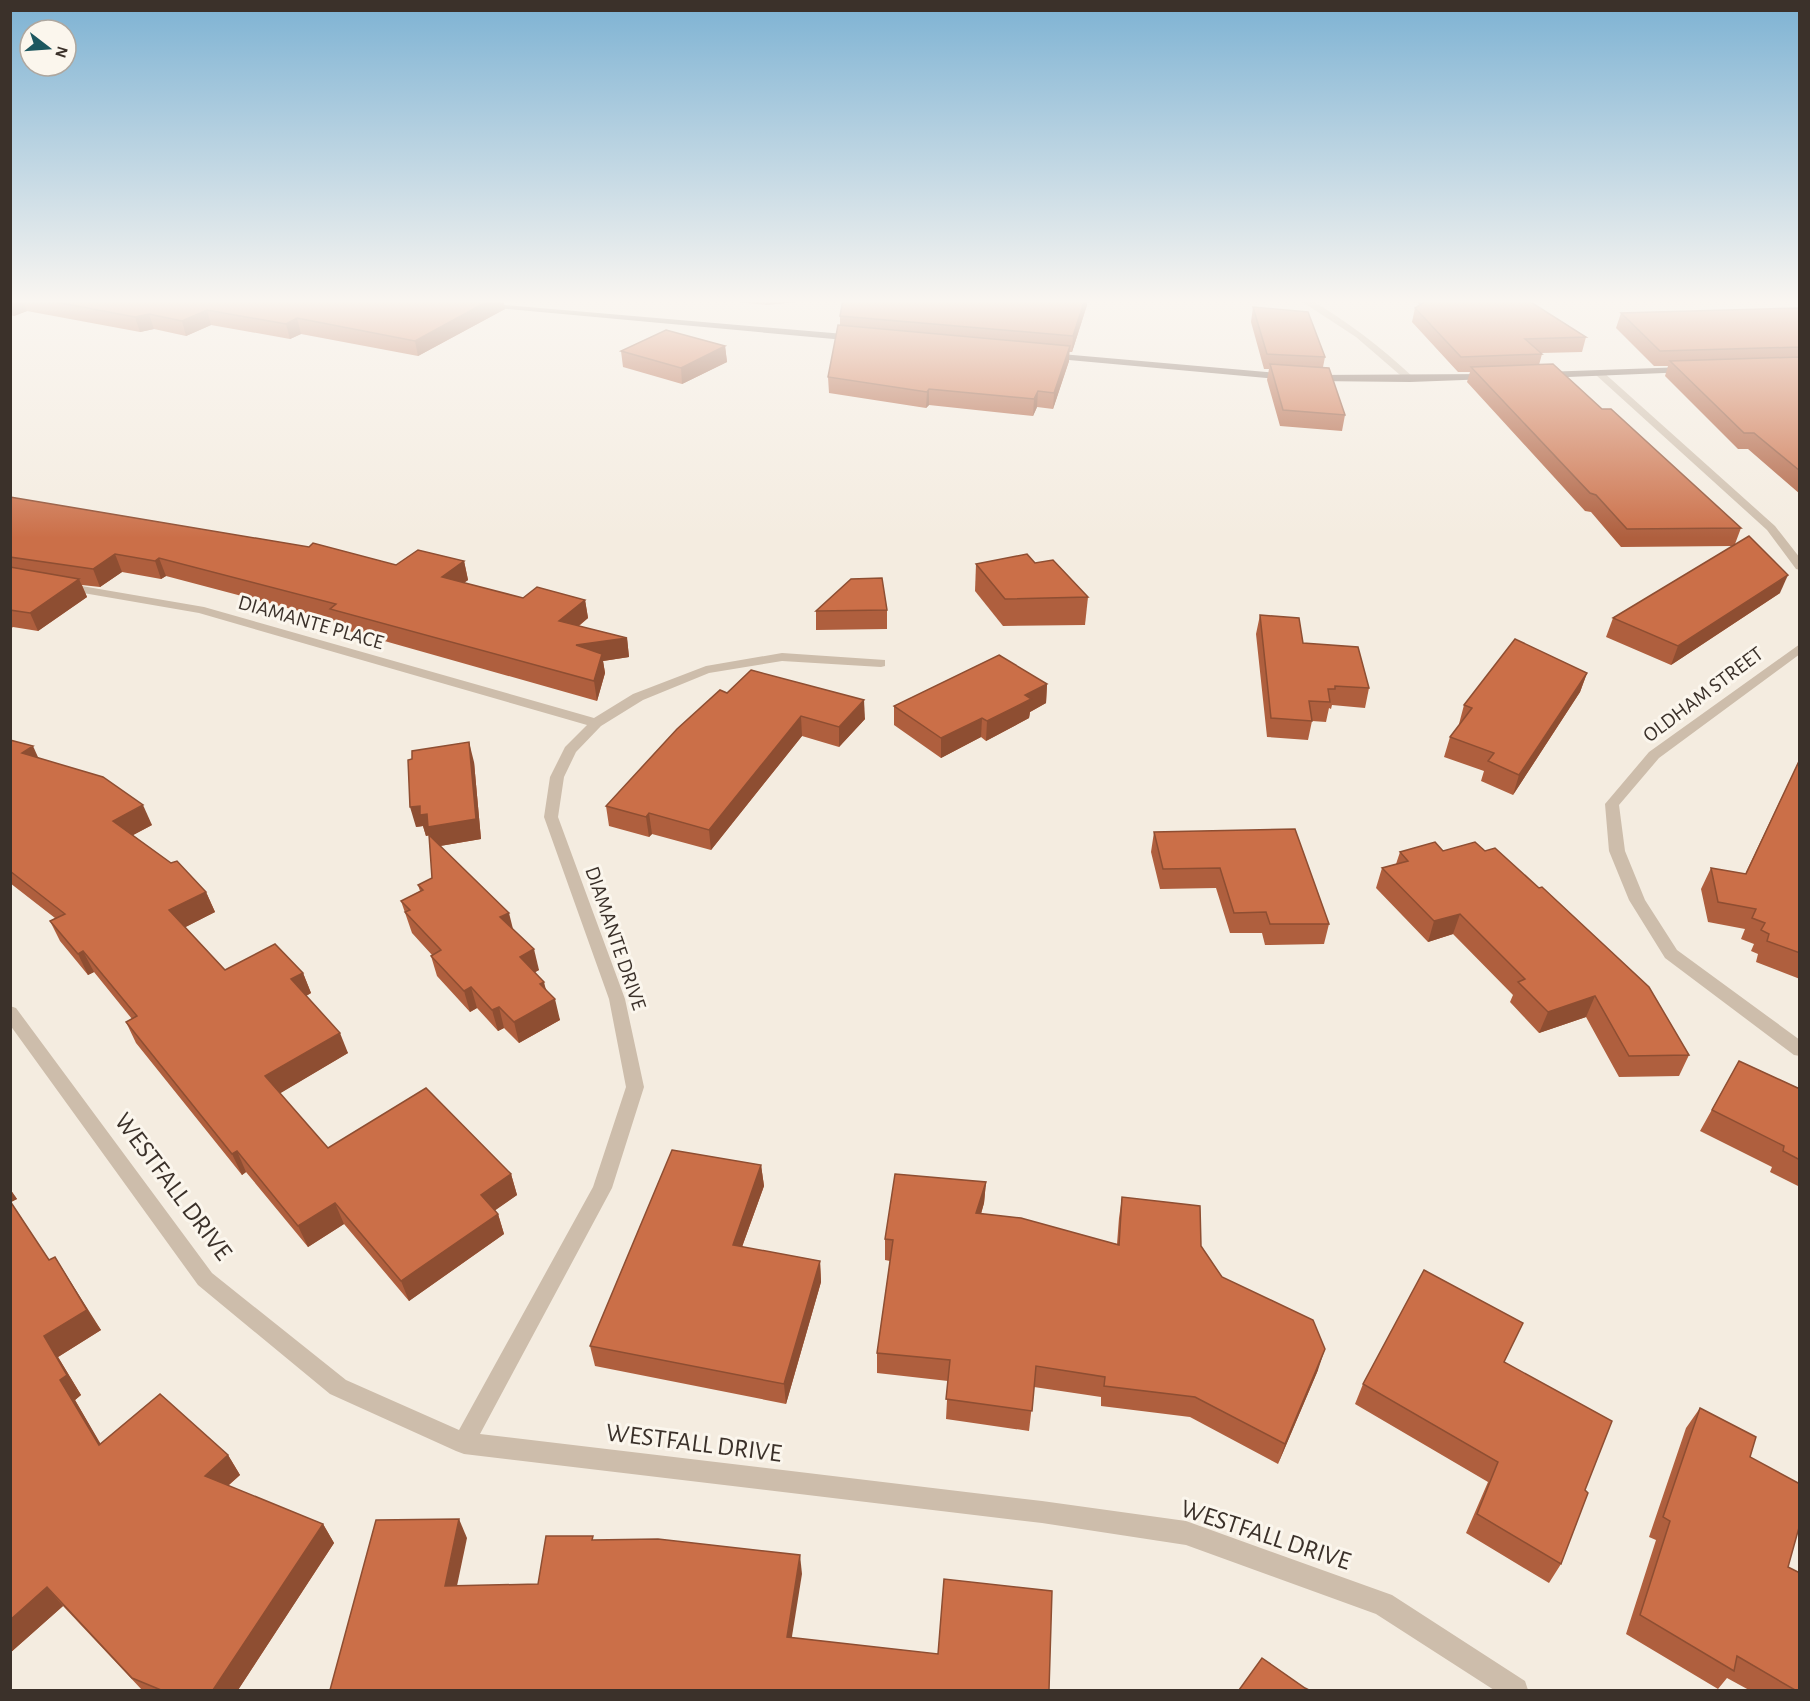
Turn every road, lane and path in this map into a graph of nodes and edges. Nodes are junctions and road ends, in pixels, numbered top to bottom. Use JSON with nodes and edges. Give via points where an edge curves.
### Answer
{"nodes":[{"id":1,"x":1324,"y":378,"type":"edge"},
{"id":2,"x":1455,"y":378,"type":"edge"},
{"id":3,"x":1605,"y":378,"type":"edge"},
{"id":4,"x":1410,"y":380,"type":"joint"},
{"id":5,"x":1800,"y":567,"type":"edge"},
{"id":6,"x":55,"y":586,"type":"edge"},
{"id":7,"x":1800,"y":648,"type":"edge"},
{"id":8,"x":881,"y":663,"type":"dead end"},
{"id":9,"x":596,"y":723,"type":"junction"},
{"id":10,"x":10,"y":1012,"type":"edge"},
{"id":11,"x":1800,"y":1050,"type":"edge"},
{"id":12,"x":464,"y":1443,"type":"junction"},
{"id":13,"x":1516,"y":1690,"type":"edge"}],
"edges":[{"from":1,"to":4,"type":"main road"},
{"from":2,"to":4,"type":"main road"},
{"from":3,"to":5,"type":"street","via":[[1771,528]]},
{"from":6,"to":9,"type":"street","name":"DIAMANTE PLACE","via":[[200,610]]},
{"from":7,"to":11,"type":"street","name":"OLDHAM STREET","via":[[1654,755],[1612,804],[1617,850],[1637,900],[1671,954]]},
{"from":8,"to":9,"type":"street","name":"DIAMANTE DRIVE","via":[[782,657],[705,670],[638,697]]},
{"from":9,"to":12,"type":"street","name":"DIAMANTE DRIVE","via":[[570,750],[557,777],[551,818],[617,999],[635,1087],[602,1188]]},
{"from":10,"to":12,"type":"street","name":"WESTFALL DRIVE","via":[[205,1279],[338,1387]]},
{"from":12,"to":13,"type":"street","name":"WESTFALL DRIVE","via":[[1186,1533],[1383,1604]]}]}
